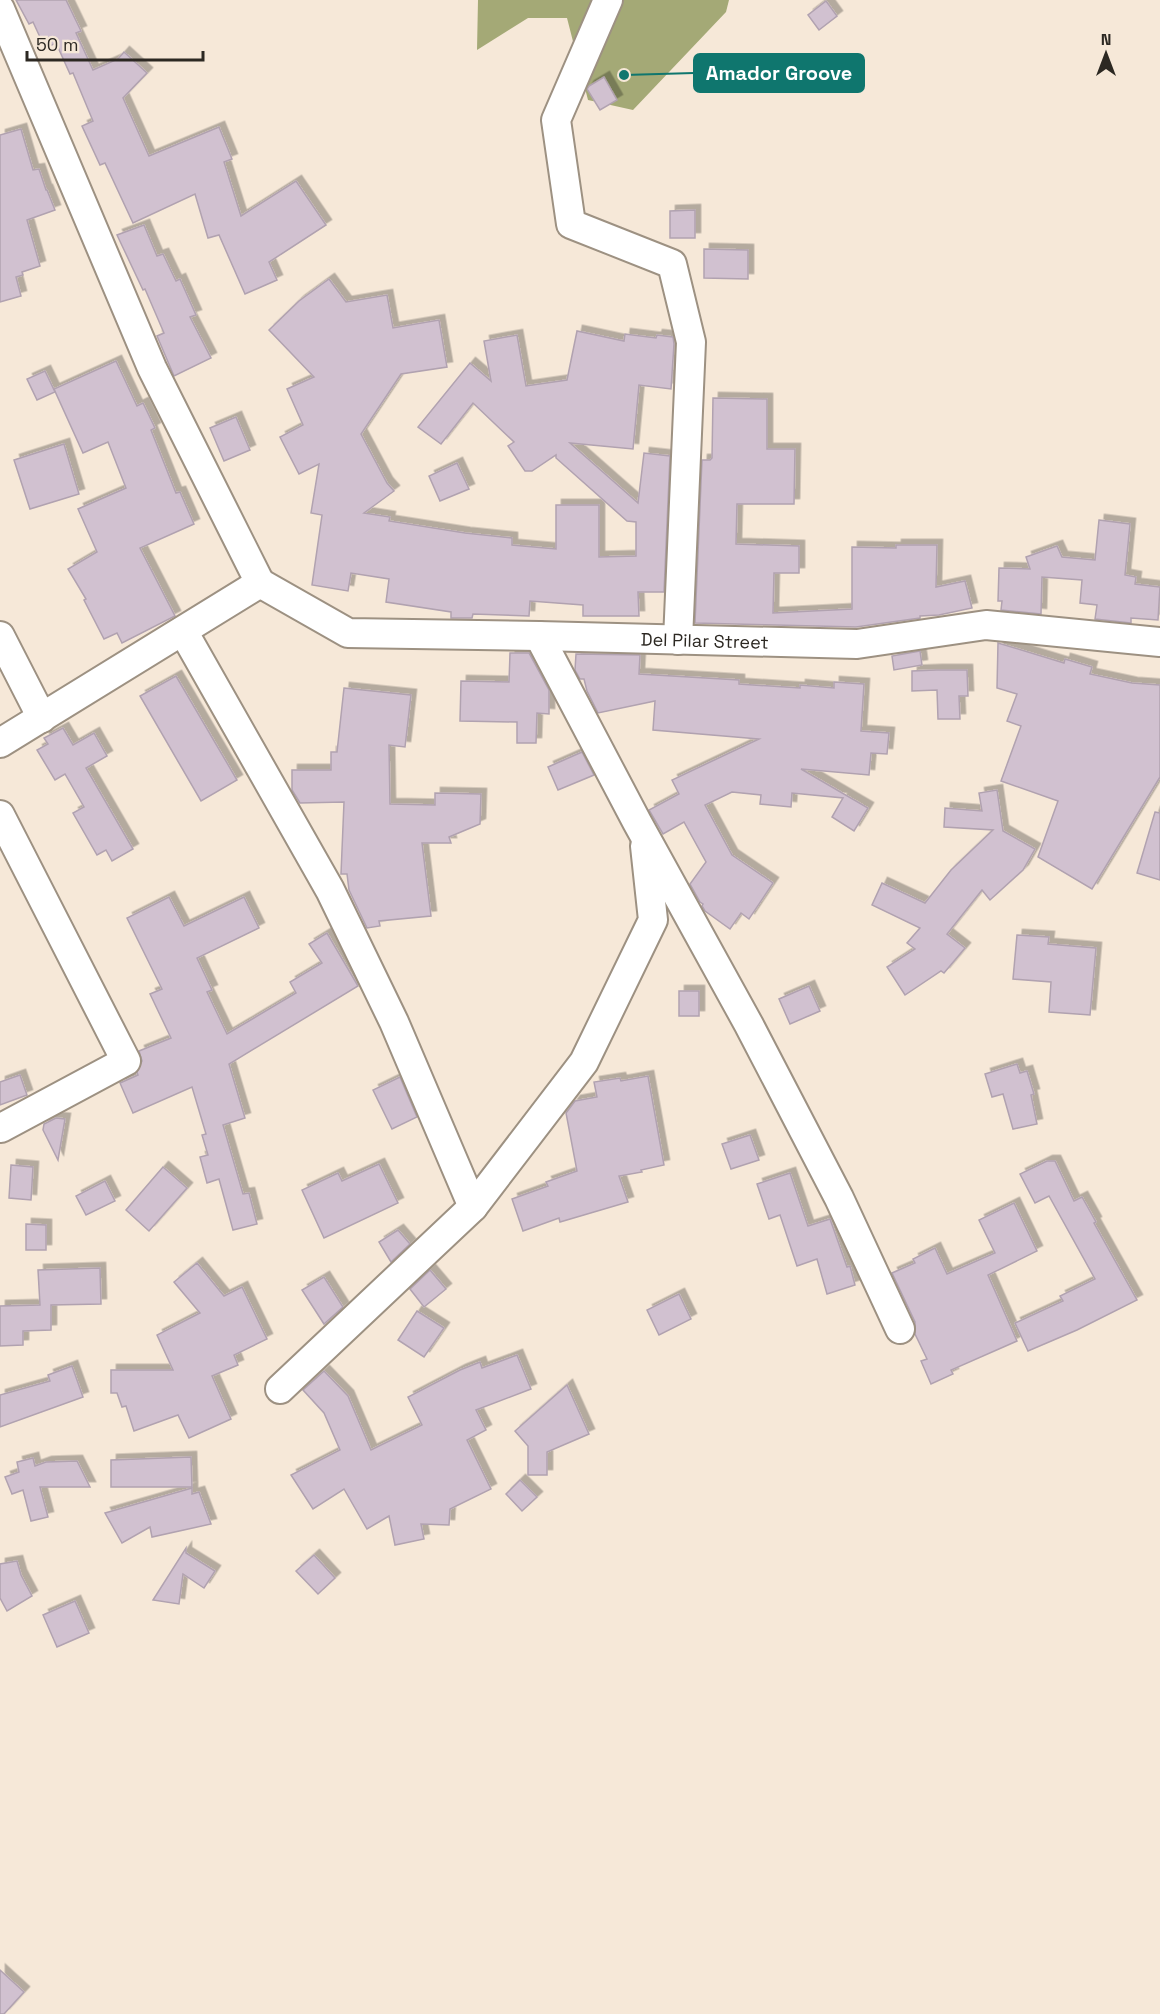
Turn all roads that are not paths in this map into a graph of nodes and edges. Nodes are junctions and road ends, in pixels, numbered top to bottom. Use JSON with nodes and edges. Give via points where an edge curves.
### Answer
{"nodes":[{"id":1,"x":608,"y":0,"type":"edge"},
{"id":2,"x":0,"y":9,"type":"edge"},
{"id":3,"x":260,"y":584,"type":"junction"},
{"id":4,"x":183,"y":631,"type":"junction"},
{"id":5,"x":0,"y":636,"type":"edge"},
{"id":6,"x":539,"y":636,"type":"junction"},
{"id":7,"x":678,"y":640,"type":"junction"},
{"id":8,"x":1160,"y":642,"type":"edge"},
{"id":9,"x":42,"y":718,"type":"junction"},
{"id":10,"x":0,"y":743,"type":"edge"},
{"id":11,"x":0,"y":815,"type":"edge"},
{"id":12,"x":644,"y":835,"type":"junction"},
{"id":13,"x":1,"y":1128,"type":"edge"},
{"id":14,"x":473,"y":1207,"type":"junction"},
{"id":15,"x":900,"y":1329,"type":"dead end"},
{"id":16,"x":280,"y":1389,"type":"dead end"}],
"edges":[{"from":1,"to":7,"type":"street","via":[[556,120],[571,224],[672,264],[691,342]]},
{"from":2,"to":3,"type":"street","via":[[152,368]]},
{"from":3,"to":4,"type":"street"},
{"from":3,"to":6,"type":"street","name":"Del Pilar Street","via":[[348,633]]},
{"from":4,"to":9,"type":"street"},
{"from":4,"to":14,"type":"street","via":[[330,890],[394,1022]]},
{"from":5,"to":9,"type":"street"},
{"from":6,"to":7,"type":"street","name":"Del Pilar Street"},
{"from":6,"to":12,"type":"street"},
{"from":7,"to":8,"type":"street","name":"Del Pilar Street","via":[[857,644],[986,625]]},
{"from":9,"to":10,"type":"street"},
{"from":11,"to":13,"type":"street","via":[[126,1061]]},
{"from":12,"to":14,"type":"street","via":[[653,920],[584,1062]]},
{"from":12,"to":15,"type":"street","via":[[749,1025]]},
{"from":14,"to":16,"type":"street"}]}
